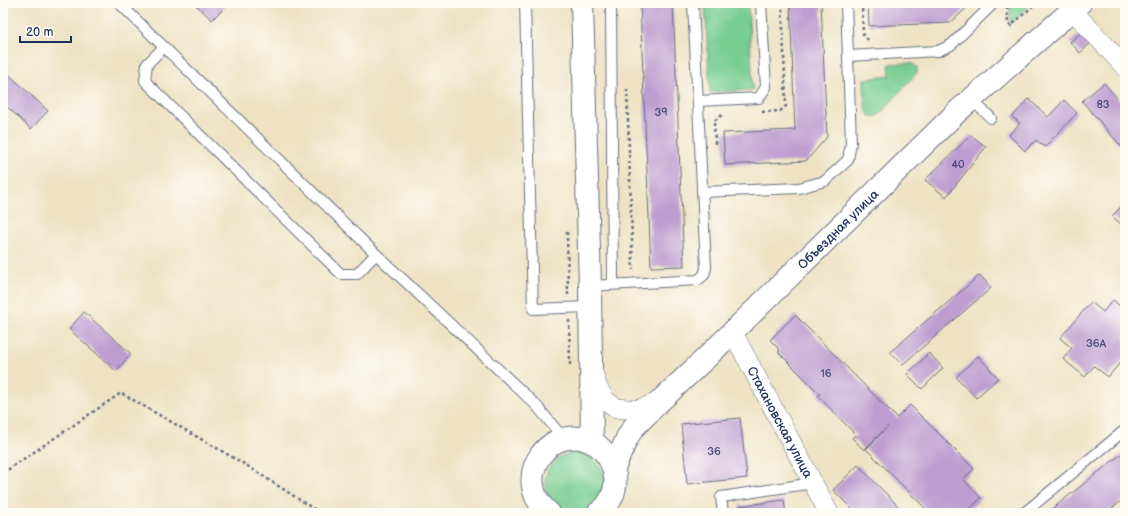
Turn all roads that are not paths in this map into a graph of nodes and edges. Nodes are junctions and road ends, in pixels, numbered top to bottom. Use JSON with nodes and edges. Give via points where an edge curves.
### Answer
{"nodes":[{"id":1,"x":119,"y":3,"type":"edge"},
{"id":2,"x":525,"y":3,"type":"edge"},
{"id":3,"x":582,"y":3,"type":"edge"},
{"id":4,"x":611,"y":3,"type":"edge"},
{"id":5,"x":693,"y":3,"type":"edge"},
{"id":6,"x":761,"y":3,"type":"edge"},
{"id":7,"x":846,"y":3,"type":"edge"},
{"id":8,"x":994,"y":3,"type":"edge"},
{"id":9,"x":1076,"y":7,"type":"edge"},
{"id":10,"x":164,"y":47,"type":"junction"},
{"id":11,"x":848,"y":56,"type":"junction"},
{"id":12,"x":1125,"y":67,"type":"edge"},
{"id":13,"x":971,"y":99,"type":"junction"},
{"id":14,"x":698,"y":101,"type":"junction"},
{"id":15,"x":991,"y":118,"type":"dead end"},
{"id":16,"x":702,"y":192,"type":"junction"},
{"id":17,"x":376,"y":254,"type":"junction"},
{"id":18,"x":613,"y":284,"type":"junction"},
{"id":19,"x":590,"y":286,"type":"junction"},
{"id":20,"x":590,"y":307,"type":"junction"},
{"id":21,"x":732,"y":331,"type":"junction"},
{"id":22,"x":590,"y":363,"type":"junction"},
{"id":23,"x":659,"y":402,"type":"junction"},
{"id":24,"x":1125,"y":430,"type":"edge"},
{"id":25,"x":564,"y":439,"type":"junction"},
{"id":26,"x":592,"y":442,"type":"junction"},
{"id":27,"x":614,"y":468,"type":"junction"},
{"id":28,"x":813,"y":483,"type":"junction"},
{"id":29,"x":606,"y":509,"type":"edge"},
{"id":30,"x":549,"y":513,"type":"edge"},
{"id":31,"x":723,"y":513,"type":"edge"},
{"id":32,"x":829,"y":513,"type":"edge"},
{"id":33,"x":1024,"y":513,"type":"edge"}],
"edges":[{"from":1,"to":10,"type":"lane"},
{"from":2,"to":20,"type":"lane","via":[[533,309]]},
{"from":3,"to":19,"type":"main road"},
{"from":4,"to":18,"type":"lane"},
{"from":5,"to":14,"type":"lane"},
{"from":6,"to":14,"type":"lane","via":[[766,86],[759,98]]},
{"from":7,"to":11,"type":"lane"},
{"from":8,"to":11,"type":"lane","via":[[951,45],[938,51]]},
{"from":9,"to":12,"type":"street"},
{"from":9,"to":13,"type":"main road","name":"Объездная улица"},
{"from":10,"to":17,"type":"lane"},
{"from":10,"to":17,"type":"lane","via":[[147,64],[145,81],[341,274],[357,274]]},
{"from":11,"to":16,"type":"lane","via":[[851,143],[848,160],[825,181],[799,188]]},
{"from":13,"to":15,"type":"lane"},
{"from":13,"to":21,"type":"main road","name":"Объездная улица"},
{"from":14,"to":16,"type":"lane"},
{"from":16,"to":18,"type":"lane","via":[[706,268],[704,275],[698,280]]},
{"from":17,"to":25,"type":"lane","via":[[536,405]]},
{"from":18,"to":19,"type":"lane"},
{"from":19,"to":20,"type":"main road"},
{"from":20,"to":22,"type":"main road"},
{"from":21,"to":23,"type":"main road","name":"Объездная улица"},
{"from":21,"to":28,"type":"street","name":"Стахановская улица"},
{"from":22,"to":23,"type":"street","via":[[598,388],[606,401],[617,408],[637,410]]},
{"from":22,"to":26,"type":"main road"},
{"from":23,"to":27,"type":"main road","name":"Объездная улица","via":[[633,428]]},
{"from":24,"to":33,"type":"lane"},
{"from":25,"to":26,"type":"main road","via":[[578,438]]},
{"from":25,"to":30,"type":"main road","via":[[542,452],[535,462],[532,474],[532,486],[536,497]]},
{"from":26,"to":27,"type":"main road","via":[[602,449]]},
{"from":27,"to":29,"type":"main road","via":[[614,490]]},
{"from":28,"to":31,"type":"lane","via":[[721,497]]},
{"from":28,"to":32,"type":"street","name":"Стахановская улица"}]}
